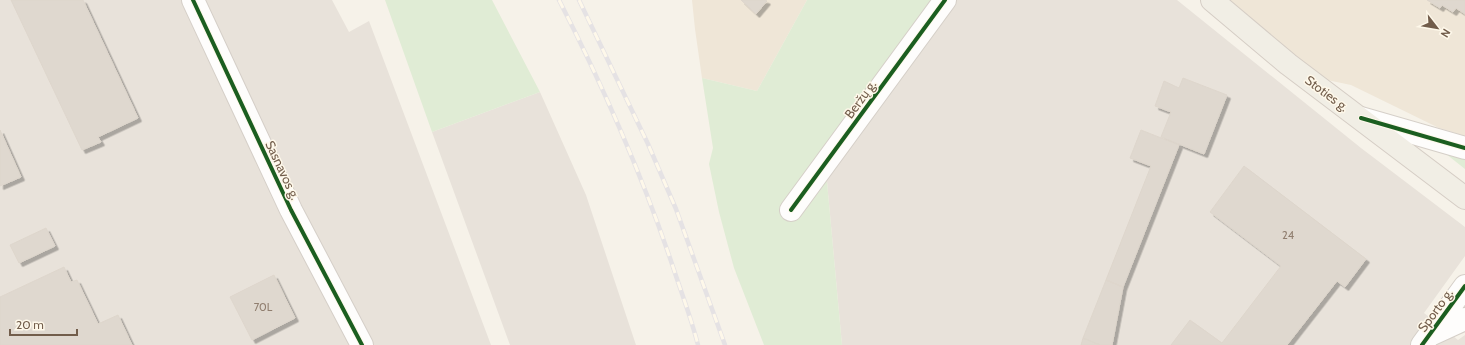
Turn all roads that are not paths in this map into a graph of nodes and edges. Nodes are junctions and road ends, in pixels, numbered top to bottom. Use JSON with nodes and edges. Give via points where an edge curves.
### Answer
{"nodes":[{"id":1,"x":193,"y":0,"type":"edge"},
{"id":2,"x":945,"y":0,"type":"edge"},
{"id":3,"x":1212,"y":0,"type":"edge"},
{"id":4,"x":1361,"y":118,"type":"junction"},
{"id":5,"x":1465,"y":148,"type":"edge"},
{"id":6,"x":1465,"y":198,"type":"edge"},
{"id":7,"x":791,"y":210,"type":"dead end"},
{"id":8,"x":1465,"y":286,"type":"edge"},
{"id":9,"x":1465,"y":319,"type":"edge"},
{"id":10,"x":1425,"y":340,"type":"edge"},
{"id":11,"x":362,"y":345,"type":"edge"}],
"edges":[{"from":1,"to":11,"type":"street","name":"Sasnavos g.","via":[[291,210]]},
{"from":2,"to":7,"type":"street","name":"Beržų g."},
{"from":3,"to":4,"type":"main road","name":"Stoties g.","via":[[1288,64]]},
{"from":4,"to":5,"type":"street"},
{"from":4,"to":6,"type":"main road","name":"Stoties g."},
{"from":8,"to":10,"type":"street","name":"Sporto g."},
{"from":9,"to":10,"type":"street"}]}
